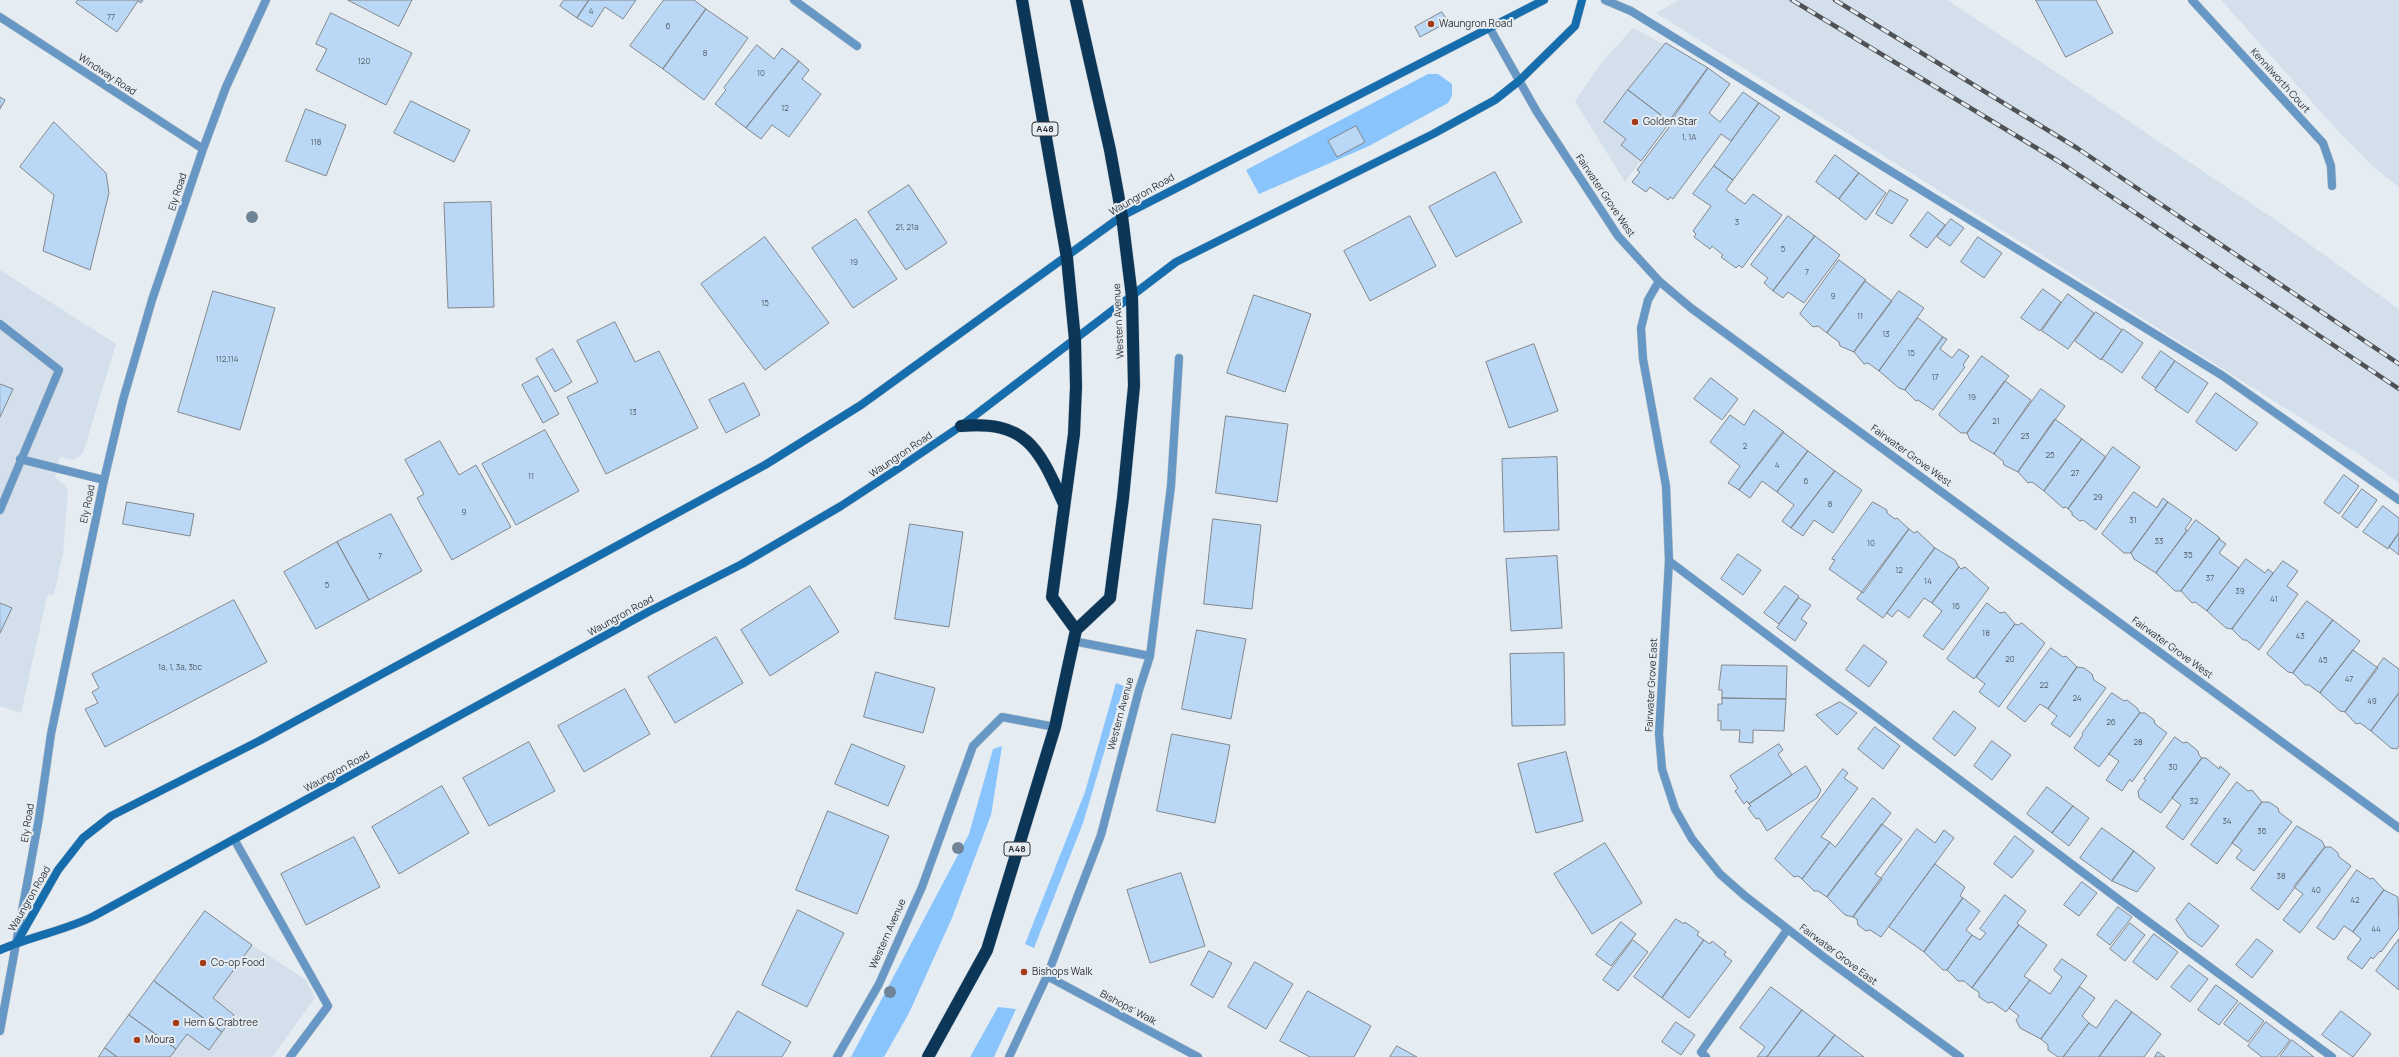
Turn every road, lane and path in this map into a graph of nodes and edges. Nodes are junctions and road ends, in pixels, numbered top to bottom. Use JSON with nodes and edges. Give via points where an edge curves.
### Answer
{"nodes":[{"id":1,"x":266,"y":0,"type":"edge"},
{"id":2,"x":794,"y":0,"type":"edge"},
{"id":3,"x":1022,"y":0,"type":"edge"},
{"id":4,"x":1076,"y":0,"type":"edge"},
{"id":5,"x":1544,"y":0,"type":"edge"},
{"id":6,"x":1582,"y":0,"type":"edge"},
{"id":7,"x":1606,"y":0,"type":"edge"},
{"id":8,"x":2192,"y":0,"type":"edge"},
{"id":9,"x":0,"y":17,"type":"edge"},
{"id":10,"x":1489,"y":27,"type":"junction"},
{"id":11,"x":857,"y":46,"type":"dead end"},
{"id":12,"x":1519,"y":81,"type":"junction"},
{"id":13,"x":203,"y":149,"type":"junction"},
{"id":14,"x":2332,"y":186,"type":"dead end"},
{"id":15,"x":1122,"y":216,"type":"junction"},
{"id":16,"x":1067,"y":258,"type":"junction"},
{"id":17,"x":1659,"y":281,"type":"junction"},
{"id":18,"x":1132,"y":297,"type":"junction"},
{"id":19,"x":0,"y":324,"type":"edge"},
{"id":20,"x":1075,"y":340,"type":"junction"},
{"id":21,"x":1179,"y":358,"type":"dead end"},
{"id":22,"x":961,"y":426,"type":"junction"},
{"id":23,"x":20,"y":459,"type":"junction"},
{"id":24,"x":104,"y":480,"type":"junction"},
{"id":25,"x":2399,"y":500,"type":"edge"},
{"id":26,"x":1064,"y":504,"type":"junction"},
{"id":27,"x":0,"y":510,"type":"edge"},
{"id":28,"x":1669,"y":561,"type":"junction"},
{"id":29,"x":1075,"y":636,"type":"junction"},
{"id":30,"x":1150,"y":656,"type":"junction"},
{"id":31,"x":1055,"y":727,"type":"junction"},
{"id":32,"x":2399,"y":828,"type":"edge"},
{"id":33,"x":234,"y":839,"type":"junction"},
{"id":34,"x":1787,"y":930,"type":"junction"},
{"id":35,"x":17,"y":942,"type":"junction"},
{"id":36,"x":0,"y":950,"type":"edge"},
{"id":37,"x":1047,"y":976,"type":"junction"},
{"id":38,"x":0,"y":1031,"type":"edge"},
{"id":39,"x":290,"y":1057,"type":"edge"},
{"id":40,"x":837,"y":1057,"type":"edge"},
{"id":41,"x":928,"y":1057,"type":"edge"},
{"id":42,"x":1009,"y":1057,"type":"edge"},
{"id":43,"x":1198,"y":1057,"type":"edge"},
{"id":44,"x":1706,"y":1057,"type":"edge"},
{"id":45,"x":1960,"y":1057,"type":"edge"},
{"id":46,"x":2332,"y":1057,"type":"edge"}],
"edges":[{"from":1,"to":13,"type":"street","name":"Ely Road","via":[[226,87]]},
{"from":2,"to":11,"type":"street"},
{"from":3,"to":16,"type":"highway","number":"A48"},
{"from":4,"to":15,"type":"highway","name":"Western Avenue","via":[[1110,150]]},
{"from":5,"to":10,"type":"main road","name":"Waungron Road"},
{"from":6,"to":12,"type":"main road","name":"Waungron Road","via":[[1576,26]]},
{"from":7,"to":25,"type":"street","via":[[1631,11],[2223,376]]},
{"from":8,"to":14,"type":"street","name":"Kennilworth Court","via":[[2324,143],[2331,166]]},
{"from":9,"to":13,"type":"street","name":"Windway Road"},
{"from":10,"to":12,"type":"street","name":"Fairwater Grove West"},
{"from":10,"to":15,"type":"main road","name":"Waungron Road"},
{"from":12,"to":17,"type":"street","name":"Fairwater Grove West","via":[[1618,236]]},
{"from":12,"to":18,"type":"main road","name":"Waungron Road","via":[[1495,100],[1433,134],[1176,262]]},
{"from":13,"to":24,"type":"street","name":"Ely Road","via":[[150,308],[123,400]]},
{"from":15,"to":16,"type":"main road","name":"Waungron Road"},
{"from":15,"to":18,"type":"highway","name":"Western Avenue"},
{"from":16,"to":20,"type":"highway","number":"A48"},
{"from":16,"to":35,"type":"main road","name":"Waungron Road","via":[[861,405],[765,465],[259,741],[111,816],[83,838],[58,870]]},
{"from":17,"to":28,"type":"street","name":"Fairwater Grove East","via":[[1648,300],[1642,328],[1643,359],[1666,486]]},
{"from":17,"to":32,"type":"street","name":"Fairwater Grove West","via":[[1691,308]]},
{"from":18,"to":20,"type":"main road","name":"Waungron Road"},
{"from":18,"to":29,"type":"highway","name":"Western Avenue","via":[[1134,386],[1110,598]]},
{"from":19,"to":23,"type":"street","via":[[59,370]]},
{"from":20,"to":22,"type":"main road","name":"Waungron Road"},
{"from":20,"to":26,"type":"highway","number":"A48","via":[[1075,414]]},
{"from":21,"to":30,"type":"street","name":"Western Avenue","via":[[1171,486]]},
{"from":22,"to":26,"type":"highway","via":[[1003,426],[1021,436],[1043,460]]},
{"from":22,"to":33,"type":"main road","name":"Waungron Road","via":[[841,506],[742,564],[648,612]]},
{"from":23,"to":24,"type":"street"},
{"from":23,"to":27,"type":"street"},
{"from":24,"to":35,"type":"street","name":"Ely Road","via":[[52,734]]},
{"from":26,"to":29,"type":"highway","number":"A48","via":[[1052,597]]},
{"from":28,"to":34,"type":"street","name":"Fairwater Grove East","via":[[1659,706],[1662,769],[1675,809],[1692,839],[1720,874]]},
{"from":28,"to":46,"type":"street"},
{"from":29,"to":30,"type":"street"},
{"from":29,"to":31,"type":"highway","number":"A48"},
{"from":30,"to":37,"type":"street","name":"Western Avenue","via":[[1138,690],[1101,835]]},
{"from":31,"to":40,"type":"street","name":"Western Avenue","via":[[1002,717],[972,746],[922,887],[879,984]]},
{"from":31,"to":41,"type":"highway","number":"A48","via":[[987,950]]},
{"from":33,"to":35,"type":"main road","name":"Waungron Road","via":[[70,928]]},
{"from":33,"to":39,"type":"street","via":[[328,1006]]},
{"from":34,"to":44,"type":"street","via":[[1701,1052]]},
{"from":34,"to":45,"type":"street","name":"Fairwater Grove East"},
{"from":35,"to":36,"type":"main road"},
{"from":35,"to":38,"type":"street","name":"Ely Road"},
{"from":37,"to":42,"type":"street","name":"Western Avenue"},
{"from":37,"to":43,"type":"street","name":"Bishops' Walk"}]}
